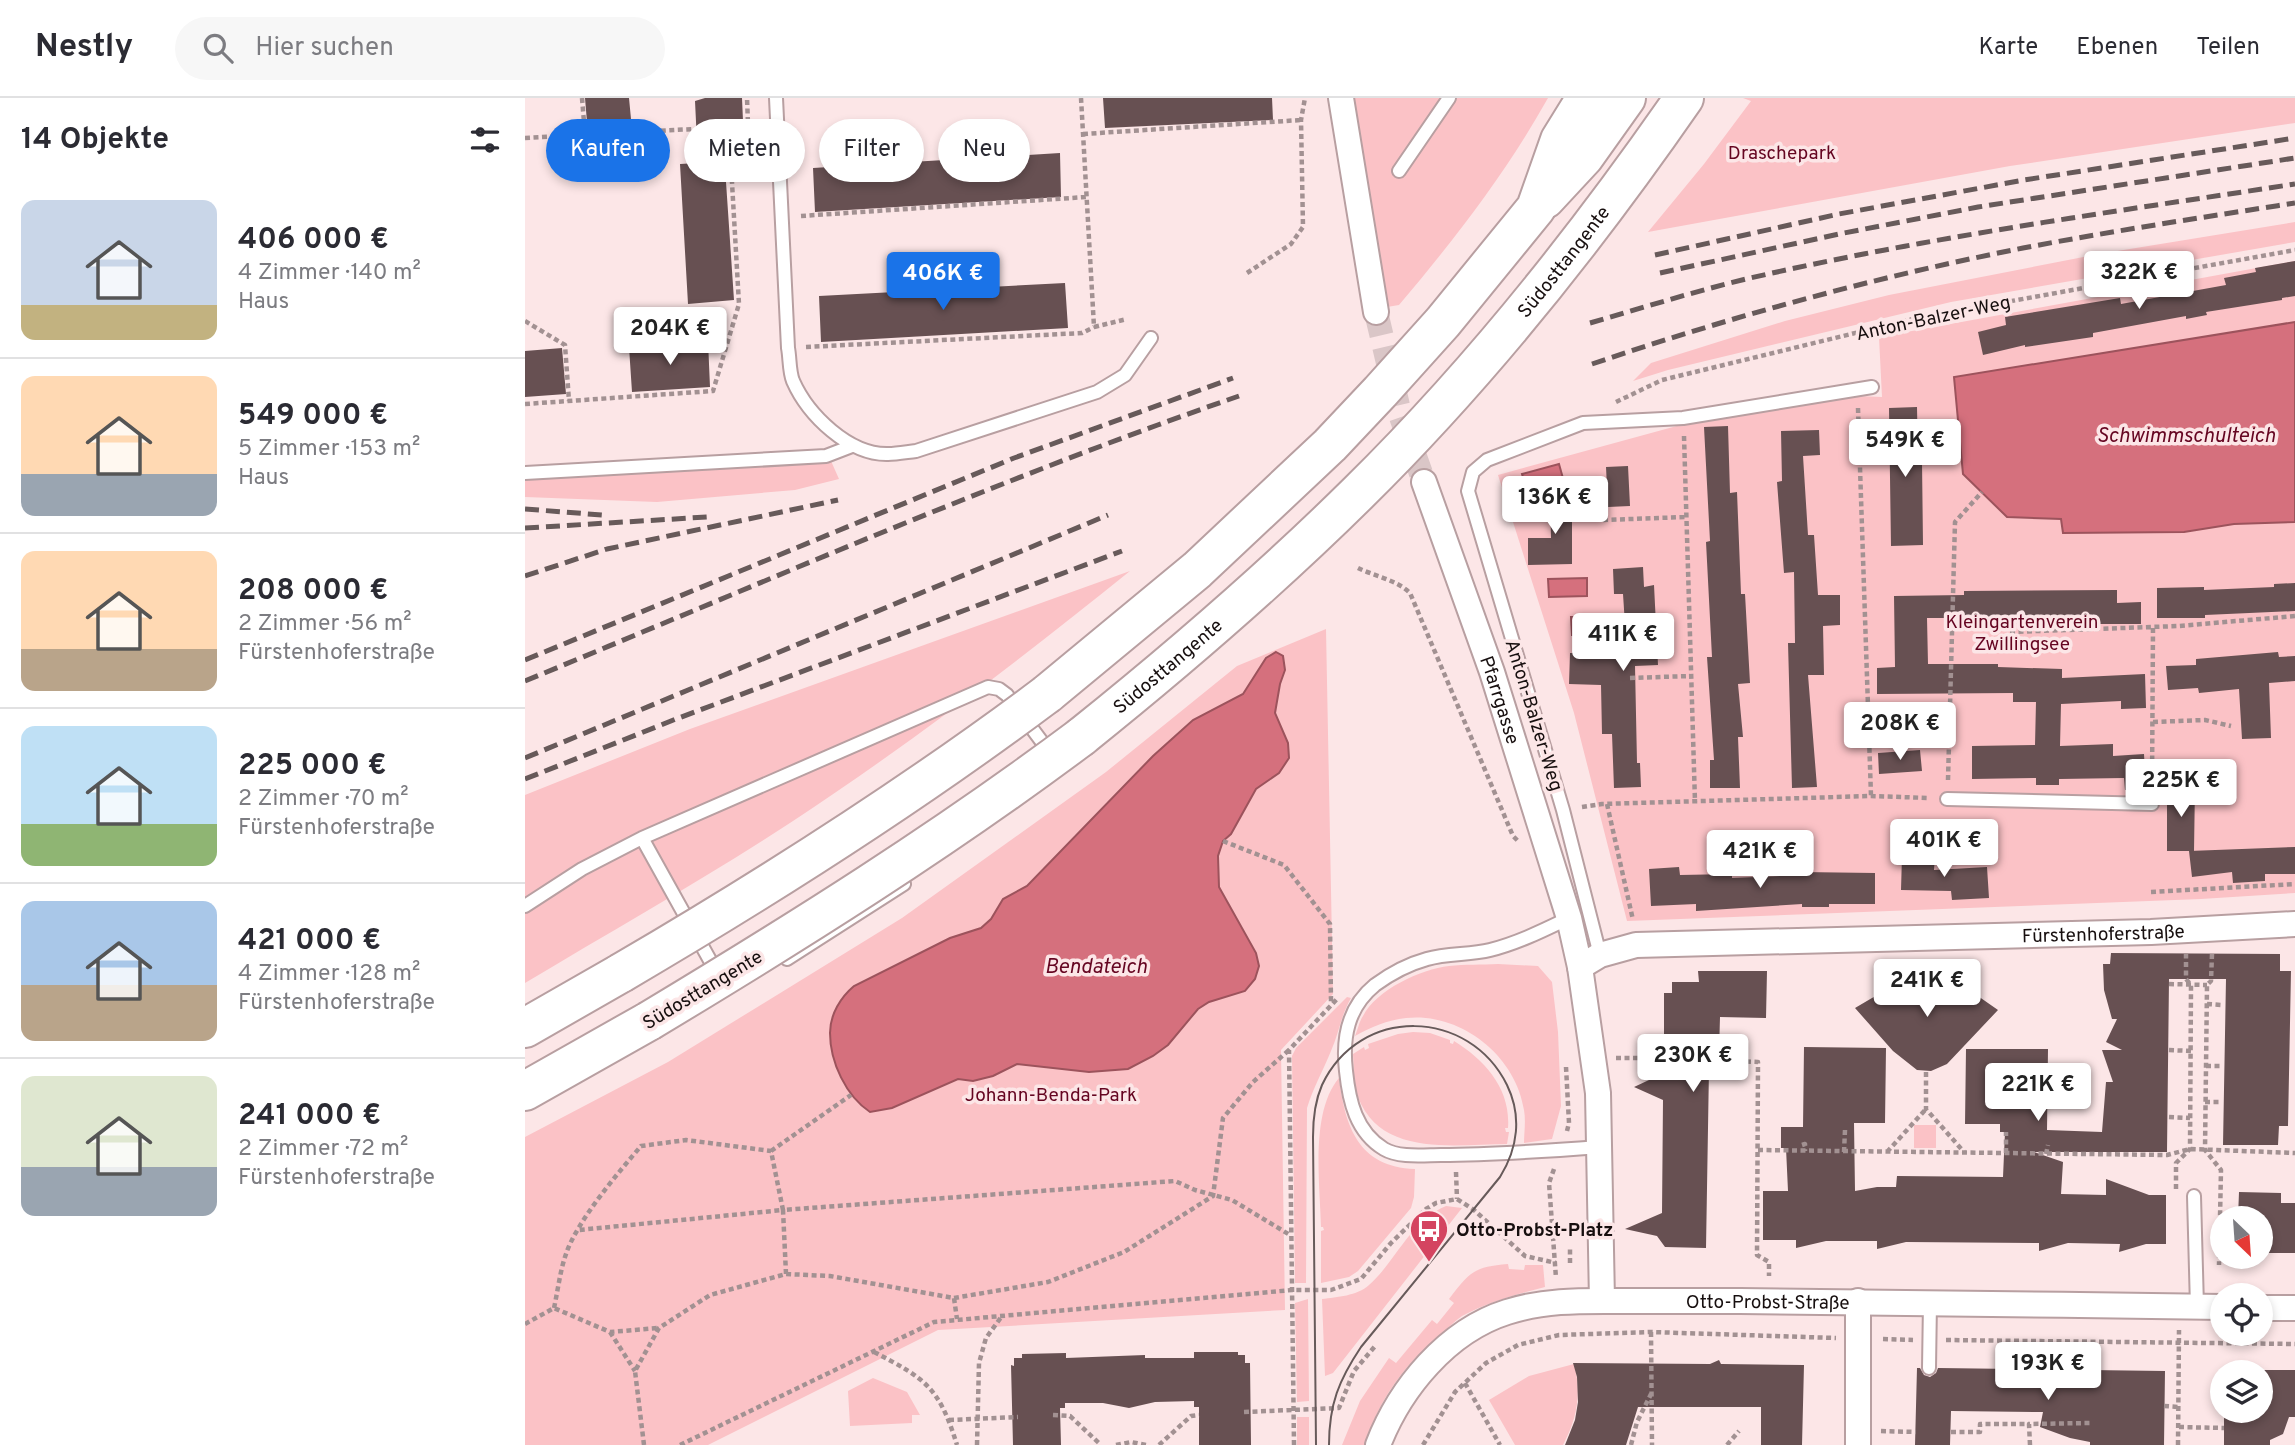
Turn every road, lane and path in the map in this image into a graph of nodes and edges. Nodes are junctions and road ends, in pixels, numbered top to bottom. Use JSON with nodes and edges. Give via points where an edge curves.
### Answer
{"nodes":[{"id":1,"x":582,"y":98,"type":"edge"},
{"id":2,"x":747,"y":98,"type":"edge"},
{"id":3,"x":776,"y":98,"type":"edge"},
{"id":4,"x":1081,"y":98,"type":"edge"},
{"id":5,"x":1305,"y":98,"type":"edge"},
{"id":6,"x":1341,"y":98,"type":"edge"},
{"id":7,"x":1449,"y":98,"type":"edge"},
{"id":8,"x":1586,"y":98,"type":"edge"},
{"id":9,"x":1626,"y":98,"type":"edge"},
{"id":10,"x":1684,"y":98,"type":"edge"},
{"id":11,"x":584,"y":119,"type":"edge"},
{"id":12,"x":748,"y":119,"type":"edge"},
{"id":13,"x":1301,"y":120,"type":"junction"},
{"id":14,"x":1083,"y":134,"type":"junction"},
{"id":15,"x":546,"y":137,"type":"edge"},
{"id":16,"x":525,"y":138,"type":"edge"},
{"id":17,"x":1399,"y":171,"type":"dead end"},
{"id":18,"x":732,"y":182,"type":"edge"},
{"id":19,"x":1086,"y":197,"type":"junction"},
{"id":20,"x":1536,"y":208,"type":"junction"},
{"id":21,"x":782,"y":217,"type":"junction"},
{"id":22,"x":2295,"y":250,"type":"edge"},
{"id":23,"x":1247,"y":272,"type":"dead end"},
{"id":24,"x":1376,"y":312,"type":"tunnel mouth"},
{"id":25,"x":1127,"y":319,"type":"dead end"},
{"id":26,"x":525,"y":321,"type":"edge"},
{"id":27,"x":1094,"y":327,"type":"junction"},
{"id":28,"x":1151,"y":338,"type":"dead end"},
{"id":29,"x":788,"y":348,"type":"junction"},
{"id":30,"x":1872,"y":387,"type":"dead end"},
{"id":31,"x":1858,"y":389,"type":"junction"},
{"id":32,"x":569,"y":401,"type":"junction"},
{"id":33,"x":525,"y":404,"type":"edge"},
{"id":34,"x":1683,"y":418,"type":"junction"},
{"id":35,"x":1583,"y":423,"type":"junction"},
{"id":36,"x":852,"y":446,"type":"junction"},
{"id":37,"x":525,"y":473,"type":"edge"},
{"id":38,"x":1424,"y":482,"type":"tunnel mouth"},
{"id":39,"x":1982,"y":492,"type":"dead end"},
{"id":40,"x":1686,"y":517,"type":"junction"},
{"id":41,"x":1603,"y":520,"type":"dead end"},
{"id":42,"x":1358,"y":568,"type":"dead end"},
{"id":43,"x":2295,"y":616,"type":"edge"},
{"id":44,"x":2153,"y":627,"type":"junction"},
{"id":45,"x":2010,"y":632,"type":"dead end"},
{"id":46,"x":1690,"y":676,"type":"junction"},
{"id":47,"x":1630,"y":678,"type":"dead end"},
{"id":48,"x":2153,"y":722,"type":"junction"},
{"id":49,"x":2231,"y":726,"type":"dead end"},
{"id":50,"x":1062,"y":770,"type":"dead end"},
{"id":51,"x":1871,"y":796,"type":"junction"},
{"id":52,"x":1947,"y":799,"type":"junction"},
{"id":53,"x":1695,"y":802,"type":"junction"},
{"id":54,"x":1607,"y":804,"type":"junction"},
{"id":55,"x":2152,"y":804,"type":"joint"},
{"id":56,"x":1563,"y":810,"type":"junction"},
{"id":57,"x":642,"y":838,"type":"junction"},
{"id":58,"x":1223,"y":841,"type":"dead end"},
{"id":59,"x":1522,"y":845,"type":"dead end"},
{"id":60,"x":916,"y":875,"type":"dead end"},
{"id":61,"x":2295,"y":884,"type":"edge"},
{"id":62,"x":2151,"y":892,"type":"dead end"},
{"id":63,"x":525,"y":906,"type":"edge"},
{"id":64,"x":1569,"y":918,"type":"junction"},
{"id":65,"x":1633,"y":921,"type":"dead end"},
{"id":66,"x":2295,"y":924,"type":"edge"},
{"id":67,"x":1590,"y":961,"type":"junction"},
{"id":68,"x":774,"y":967,"type":"dead end"},
{"id":69,"x":2186,"y":979,"type":"dead end"},
{"id":70,"x":2169,"y":985,"type":"dead end"},
{"id":71,"x":2191,"y":985,"type":"junction"},
{"id":72,"x":729,"y":994,"type":"dead end"},
{"id":73,"x":1331,"y":1004,"type":"dead end"},
{"id":74,"x":2207,"y":1004,"type":"junction"},
{"id":75,"x":2222,"y":1005,"type":"dead end"},
{"id":76,"x":525,"y":1028,"type":"edge"},
{"id":77,"x":1289,"y":1050,"type":"dead end"},
{"id":78,"x":2169,"y":1050,"type":"dead end"},
{"id":79,"x":2191,"y":1051,"type":"junction"},
{"id":80,"x":1565,"y":1055,"type":"dead end"},
{"id":81,"x":1593,"y":1058,"type":"junction"},
{"id":82,"x":1664,"y":1058,"type":"dead end"},
{"id":83,"x":1712,"y":1060,"type":"dead end"},
{"id":84,"x":2206,"y":1066,"type":"junction"},
{"id":85,"x":2221,"y":1066,"type":"dead end"},
{"id":86,"x":1926,"y":1072,"type":"dead end"},
{"id":87,"x":525,"y":1091,"type":"edge"},
{"id":88,"x":851,"y":1095,"type":"dead end"},
{"id":89,"x":2205,"y":1102,"type":"junction"},
{"id":90,"x":2221,"y":1102,"type":"dead end"},
{"id":91,"x":1926,"y":1109,"type":"junction"},
{"id":92,"x":2169,"y":1118,"type":"dead end"},
{"id":93,"x":2190,"y":1118,"type":"junction"},
{"id":94,"x":1845,"y":1130,"type":"dead end"},
{"id":95,"x":2006,"y":1132,"type":"dead end"},
{"id":96,"x":1802,"y":1145,"type":"dead end"},
{"id":97,"x":2048,"y":1145,"type":"dead end"},
{"id":98,"x":1600,"y":1147,"type":"junction"},
{"id":99,"x":2190,"y":1149,"type":"junction"},
{"id":100,"x":1561,"y":1150,"type":"junction"},
{"id":101,"x":1758,"y":1150,"type":"junction"},
{"id":102,"x":2205,"y":1150,"type":"junction"},
{"id":103,"x":771,"y":1151,"type":"junction"},
{"id":104,"x":1805,"y":1151,"type":"junction"},
{"id":105,"x":1845,"y":1152,"type":"junction"},
{"id":106,"x":1887,"y":1152,"type":"junction"},
{"id":107,"x":1964,"y":1153,"type":"junction"},
{"id":108,"x":2006,"y":1153,"type":"junction"},
{"id":109,"x":2295,"y":1153,"type":"edge"},
{"id":110,"x":2046,"y":1154,"type":"junction"},
{"id":111,"x":1456,"y":1155,"type":"junction"},
{"id":112,"x":1213,"y":1196,"type":"junction"},
{"id":113,"x":2194,"y":1196,"type":"dead end"},
{"id":114,"x":1457,"y":1199,"type":"junction"},
{"id":115,"x":2176,"y":1201,"type":"dead end"},
{"id":116,"x":2220,"y":1206,"type":"edge"},
{"id":117,"x":783,"y":1210,"type":"junction"},
{"id":118,"x":579,"y":1230,"type":"junction"},
{"id":119,"x":1290,"y":1236,"type":"dead end"},
{"id":120,"x":1570,"y":1249,"type":"dead end"},
{"id":121,"x":1570,"y":1263,"type":"dead end"},
{"id":122,"x":786,"y":1274,"type":"junction"},
{"id":123,"x":954,"y":1298,"type":"junction"},
{"id":124,"x":1602,"y":1301,"type":"junction"},
{"id":125,"x":1858,"y":1301,"type":"junction"},
{"id":126,"x":1770,"y":1302,"type":"junction"},
{"id":127,"x":1930,"y":1303,"type":"junction"},
{"id":128,"x":2188,"y":1307,"type":"junction"},
{"id":129,"x":2210,"y":1307,"type":"edge"},
{"id":130,"x":554,"y":1308,"type":"junction"},
{"id":131,"x":2273,"y":1308,"type":"edge"},
{"id":132,"x":2295,"y":1308,"type":"edge"},
{"id":133,"x":1003,"y":1315,"type":"junction"},
{"id":134,"x":957,"y":1319,"type":"junction"},
{"id":135,"x":525,"y":1324,"type":"edge"},
{"id":136,"x":659,"y":1328,"type":"junction"},
{"id":137,"x":610,"y":1332,"type":"junction"},
{"id":138,"x":1651,"y":1332,"type":"dead end"},
{"id":139,"x":1559,"y":1335,"type":"dead end"},
{"id":140,"x":1376,"y":1345,"type":"dead end"},
{"id":141,"x":873,"y":1352,"type":"junction"},
{"id":142,"x":1929,"y":1368,"type":"dead end"},
{"id":143,"x":635,"y":1371,"type":"junction"},
{"id":144,"x":1465,"y":1383,"type":"junction"},
{"id":145,"x":1651,"y":1393,"type":"junction"},
{"id":146,"x":2164,"y":1406,"type":"dead end"},
{"id":147,"x":2179,"y":1407,"type":"junction"},
{"id":148,"x":1244,"y":1412,"type":"dead end"},
{"id":149,"x":1053,"y":1415,"type":"dead end"},
{"id":150,"x":1199,"y":1415,"type":"dead end"},
{"id":151,"x":1018,"y":1417,"type":"dead end"},
{"id":152,"x":979,"y":1419,"type":"junction"},
{"id":153,"x":949,"y":1420,"type":"junction"},
{"id":154,"x":2090,"y":1423,"type":"dead end"},
{"id":155,"x":2029,"y":1424,"type":"junction"},
{"id":156,"x":2179,"y":1427,"type":"junction"},
{"id":157,"x":2224,"y":1428,"type":"dead end"},
{"id":158,"x":1738,"y":1431,"type":"dead end"},
{"id":159,"x":1916,"y":1432,"type":"dead end"},
{"id":160,"x":1951,"y":1432,"type":"dead end"},
{"id":161,"x":1858,"y":1438,"type":"edge"},
{"id":162,"x":644,"y":1445,"type":"edge"},
{"id":163,"x":680,"y":1445,"type":"edge"},
{"id":164,"x":957,"y":1445,"type":"edge"},
{"id":165,"x":977,"y":1445,"type":"edge"},
{"id":166,"x":1101,"y":1445,"type":"edge"},
{"id":167,"x":1116,"y":1445,"type":"edge"},
{"id":168,"x":1146,"y":1445,"type":"edge"},
{"id":169,"x":1159,"y":1445,"type":"edge"},
{"id":170,"x":1378,"y":1445,"type":"edge"},
{"id":171,"x":1423,"y":1445,"type":"edge"},
{"id":172,"x":1500,"y":1445,"type":"edge"},
{"id":173,"x":1632,"y":1445,"type":"edge"},
{"id":174,"x":1652,"y":1445,"type":"edge"},
{"id":175,"x":1727,"y":1445,"type":"edge"},
{"id":176,"x":2030,"y":1445,"type":"edge"},
{"id":177,"x":2178,"y":1445,"type":"edge"}],
"edges":[{"from":1,"to":11,"type":"path"},
{"from":2,"to":12,"type":"path"},
{"from":3,"to":21,"type":"lane"},
{"from":4,"to":14,"type":"path"},
{"from":5,"to":13,"type":"path"},
{"from":6,"to":24,"type":"street"},
{"from":7,"to":17,"type":"lane"},
{"from":8,"to":20,"type":"highway","via":[[1560,140]]},
{"from":9,"to":20,"type":"highway","via":[[1584,157]]},
{"from":10,"to":87,"type":"highway","name":"Südosttangente","bridge":true,"via":[[1568,258],[1500,340],[1361,491],[1223,621],[1081,737],[868,887]]},
{"from":13,"to":14,"type":"path"},
{"from":13,"to":23,"type":"path","via":[[1303,227],[1291,244]]},
{"from":14,"to":19,"type":"path"},
{"from":15,"to":16,"type":"path"},
{"from":18,"to":32,"type":"path","via":[[739,304],[713,391]]},
{"from":19,"to":21,"type":"path"},
{"from":19,"to":27,"type":"path"},
{"from":20,"to":76,"type":"highway","bridge":true,"via":[[1443,322],[1330,445],[1197,570],[1048,694],[843,837]]},
{"from":21,"to":29,"type":"lane"},
{"from":22,"to":35,"type":"path","name":"Anton-Balzer-Weg","via":[[1917,318],[1719,365],[1662,380]]},
{"from":25,"to":27,"type":"path"},
{"from":26,"to":32,"type":"path","via":[[565,345]]},
{"from":27,"to":29,"type":"path","via":[[1082,333]]},
{"from":28,"to":36,"type":"lane","via":[[1125,375],[1097,393],[916,451],[886,454]]},
{"from":29,"to":36,"type":"lane","via":[[793,380],[810,407],[831,432]]},
{"from":30,"to":31,"type":"lane","name":"Anton-Balzer-Weg"},
{"from":31,"to":34,"type":"lane","name":"Anton-Balzer-Weg"},
{"from":31,"to":51,"type":"path"},
{"from":32,"to":33,"type":"path"},
{"from":34,"to":35,"type":"lane","name":"Anton-Balzer-Weg"},
{"from":34,"to":40,"type":"path"},
{"from":35,"to":56,"type":"lane","name":"Anton-Balzer-Weg","via":[[1487,460],[1473,472],[1468,491]]},
{"from":36,"to":37,"type":"lane","via":[[826,456]]},
{"from":38,"to":64,"type":"street","name":"Pfarrgasse","via":[[1492,672]]},
{"from":39,"to":52,"type":"path","via":[[1955,522]]},
{"from":40,"to":41,"type":"path"},
{"from":40,"to":46,"type":"path"},
{"from":42,"to":59,"type":"path","via":[[1410,593],[1513,836]]},
{"from":43,"to":44,"type":"path"},
{"from":44,"to":45,"type":"path"},
{"from":44,"to":48,"type":"path"},
{"from":46,"to":47,"type":"path"},
{"from":46,"to":53,"type":"path"},
{"from":48,"to":49,"type":"path","via":[[2204,720]]},
{"from":48,"to":55,"type":"path"},
{"from":50,"to":57,"type":"lane","via":[[1007,695],[988,687]]},
{"from":51,"to":52,"type":"path"},
{"from":51,"to":53,"type":"path"},
{"from":52,"to":55,"type":"lane"},
{"from":53,"to":54,"type":"path"},
{"from":54,"to":56,"type":"path"},
{"from":54,"to":65,"type":"path"},
{"from":56,"to":67,"type":"lane","name":"Anton-Balzer-Weg"},
{"from":57,"to":63,"type":"lane"},
{"from":57,"to":72,"type":"lane"},
{"from":58,"to":73,"type":"path","via":[[1284,865],[1330,924]]},
{"from":60,"to":68,"type":"lane"},
{"from":61,"to":62,"type":"path"},
{"from":64,"to":67,"type":"street"},
{"from":64,"to":111,"type":"lane","via":[[1489,950],[1427,959],[1397,971],[1355,1006],[1344,1048],[1347,1087],[1358,1122],[1385,1150]]},
{"from":66,"to":67,"type":"street","name":"Fürstenhoferstraße","via":[[1636,945]]},
{"from":67,"to":81,"type":"street"},
{"from":69,"to":71,"type":"path"},
{"from":70,"to":71,"type":"path"},
{"from":71,"to":74,"type":"path","via":[[2209,983]]},
{"from":71,"to":79,"type":"path"},
{"from":74,"to":75,"type":"path"},
{"from":74,"to":84,"type":"path"},
{"from":77,"to":112,"type":"path","via":[[1253,1082],[1223,1118]]},
{"from":78,"to":79,"type":"path"},
{"from":79,"to":93,"type":"path"},
{"from":80,"to":100,"type":"path","via":[[1569,1123]]},
{"from":81,"to":82,"type":"path"},
{"from":81,"to":98,"type":"street"},
{"from":83,"to":101,"type":"path","via":[[1758,1062]]},
{"from":84,"to":85,"type":"path"},
{"from":84,"to":89,"type":"path"},
{"from":86,"to":91,"type":"path"},
{"from":88,"to":103,"type":"path"},
{"from":89,"to":90,"type":"path"},
{"from":89,"to":102,"type":"path"},
{"from":91,"to":106,"type":"path"},
{"from":91,"to":107,"type":"path"},
{"from":92,"to":93,"type":"path"},
{"from":93,"to":99,"type":"path"},
{"from":94,"to":105,"type":"path"},
{"from":95,"to":108,"type":"path"},
{"from":96,"to":104,"type":"path"},
{"from":97,"to":110,"type":"path"},
{"from":98,"to":100,"type":"lane"},
{"from":98,"to":124,"type":"street"},
{"from":99,"to":102,"type":"path"},
{"from":99,"to":110,"type":"path","via":[[2168,1155]]},
{"from":99,"to":115,"type":"path","via":[[2176,1163]]},
{"from":100,"to":111,"type":"lane"},
{"from":100,"to":114,"type":"path","via":[[1549,1183],[1556,1263],[1525,1256]]},
{"from":101,"to":104,"type":"path"},
{"from":101,"to":126,"type":"path","via":[[1757,1255],[1769,1262]]},
{"from":102,"to":109,"type":"path"},
{"from":102,"to":116,"type":"path","via":[[2221,1170]]},
{"from":103,"to":117,"type":"path"},
{"from":103,"to":118,"type":"path","via":[[686,1140],[641,1146]]},
{"from":104,"to":105,"type":"path"},
{"from":105,"to":106,"type":"path"},
{"from":106,"to":107,"type":"path"},
{"from":107,"to":108,"type":"path"},
{"from":108,"to":110,"type":"path"},
{"from":111,"to":114,"type":"path"},
{"from":112,"to":117,"type":"path","via":[[1175,1181]]},
{"from":112,"to":119,"type":"path","via":[[1232,1200]]},
{"from":112,"to":123,"type":"path","via":[[1124,1252],[1061,1278]]},
{"from":113,"to":128,"type":"lane"},
{"from":114,"to":133,"type":"path","via":[[1426,1209],[1361,1279],[1331,1290]]},
{"from":117,"to":118,"type":"path"},
{"from":117,"to":122,"type":"path"},
{"from":118,"to":130,"type":"path","via":[[566,1252]]},
{"from":120,"to":121,"type":"path"},
{"from":122,"to":123,"type":"path","via":[[831,1276]]},
{"from":122,"to":136,"type":"path","via":[[710,1295]]},
{"from":123,"to":134,"type":"path"},
{"from":124,"to":126,"type":"street","name":"Otto-Probst-Straße"},
{"from":124,"to":170,"type":"street","name":"Otto-Probst-Straße","via":[[1544,1303],[1507,1312],[1472,1329],[1420,1374],[1398,1403]]},
{"from":125,"to":126,"type":"street","name":"Otto-Probst-Straße"},
{"from":125,"to":127,"type":"street","name":"Otto-Probst-Straße"},
{"from":125,"to":161,"type":"street"},
{"from":127,"to":128,"type":"street","name":"Otto-Probst-Straße"},
{"from":127,"to":142,"type":"lane"},
{"from":128,"to":129,"type":"street","name":"Otto-Probst-Straße"},
{"from":128,"to":147,"type":"path"},
{"from":130,"to":135,"type":"path"},
{"from":130,"to":137,"type":"path"},
{"from":131,"to":132,"type":"street"},
{"from":133,"to":134,"type":"path"},
{"from":133,"to":152,"type":"path","via":[[986,1338],[979,1363]]},
{"from":134,"to":141,"type":"path","via":[[934,1322]]},
{"from":136,"to":137,"type":"path"},
{"from":136,"to":143,"type":"path"},
{"from":137,"to":143,"type":"path"},
{"from":138,"to":145,"type":"path"},
{"from":139,"to":144,"type":"path","via":[[1518,1345],[1486,1363]]},
{"from":140,"to":148,"type":"path","via":[[1354,1371],[1339,1408]]},
{"from":141,"to":153,"type":"path","via":[[931,1388]]},
{"from":141,"to":163,"type":"path"},
{"from":143,"to":162,"type":"path"},
{"from":144,"to":171,"type":"path"},
{"from":144,"to":172,"type":"path"},
{"from":145,"to":173,"type":"path"},
{"from":145,"to":174,"type":"path"},
{"from":146,"to":147,"type":"path"},
{"from":147,"to":156,"type":"path"},
{"from":149,"to":166,"type":"path","via":[[1070,1416]]},
{"from":150,"to":169,"type":"path","via":[[1191,1416]]},
{"from":151,"to":152,"type":"path"},
{"from":152,"to":153,"type":"path"},
{"from":152,"to":165,"type":"path"},
{"from":153,"to":164,"type":"path"},
{"from":154,"to":155,"type":"path"},
{"from":155,"to":160,"type":"path","via":[[1980,1424],[1979,1432]]},
{"from":155,"to":176,"type":"path"},
{"from":156,"to":157,"type":"path"},
{"from":156,"to":177,"type":"path"},
{"from":158,"to":175,"type":"path"},
{"from":159,"to":161,"type":"path"},
{"from":167,"to":168,"type":"path"}]}
